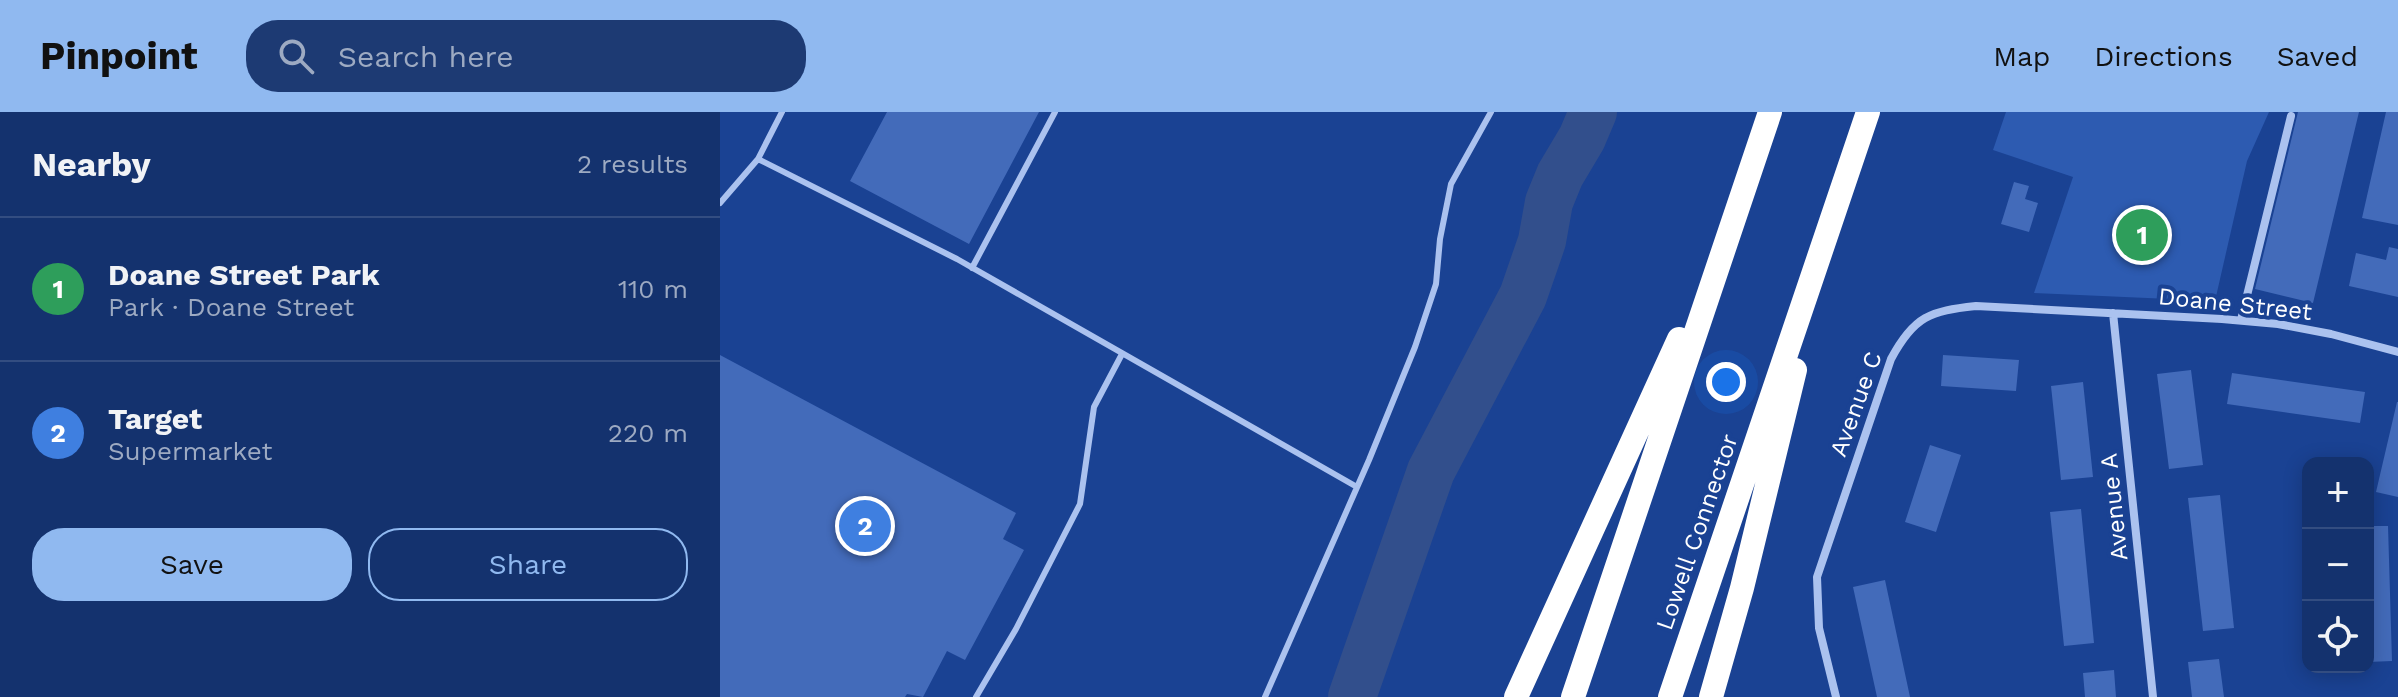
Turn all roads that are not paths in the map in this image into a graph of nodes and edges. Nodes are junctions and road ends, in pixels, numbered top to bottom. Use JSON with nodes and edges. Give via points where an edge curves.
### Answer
{"nodes":[{"id":1,"x":782,"y":112,"type":"edge"},
{"id":2,"x":1055,"y":112,"type":"edge"},
{"id":3,"x":1491,"y":112,"type":"edge"},
{"id":4,"x":1770,"y":112,"type":"edge"},
{"id":5,"x":1868,"y":112,"type":"edge"},
{"id":6,"x":2291,"y":116,"type":"dead end"},
{"id":7,"x":758,"y":159,"type":"junction"},
{"id":8,"x":720,"y":203,"type":"edge"},
{"id":9,"x":1729,"y":232,"type":"junction"},
{"id":10,"x":1818,"y":261,"type":"junction"},
{"id":11,"x":972,"y":268,"type":"junction"},
{"id":12,"x":2113,"y":313,"type":"junction"},
{"id":13,"x":2241,"y":320,"type":"junction"},
{"id":14,"x":2398,"y":352,"type":"edge"},
{"id":15,"x":1122,"y":354,"type":"junction"},
{"id":16,"x":1357,"y":487,"type":"junction"},
{"id":17,"x":976,"y":697,"type":"edge"},
{"id":18,"x":1265,"y":697,"type":"edge"},
{"id":19,"x":1516,"y":697,"type":"edge"},
{"id":20,"x":1573,"y":697,"type":"edge"},
{"id":21,"x":1670,"y":697,"type":"edge"},
{"id":22,"x":1711,"y":697,"type":"edge"},
{"id":23,"x":1836,"y":697,"type":"edge"},
{"id":24,"x":2153,"y":697,"type":"edge"}],
"edges":[{"from":1,"to":7,"type":"lane"},
{"from":2,"to":11,"type":"lane"},
{"from":3,"to":16,"type":"lane","via":[[1451,184],[1436,284]]},
{"from":4,"to":9,"type":"highway"},
{"from":5,"to":10,"type":"highway","name":"Lowell Connector"},
{"from":6,"to":13,"type":"street"},
{"from":7,"to":8,"type":"lane"},
{"from":7,"to":11,"type":"lane"},
{"from":9,"to":19,"type":"highway"},
{"from":9,"to":20,"type":"highway"},
{"from":10,"to":21,"type":"highway","name":"Lowell Connector"},
{"from":10,"to":22,"type":"highway","via":[[1795,373]]},
{"from":11,"to":15,"type":"lane"},
{"from":12,"to":13,"type":"street","name":"Doane Street"},
{"from":12,"to":23,"type":"street","name":"Avenue C","via":[[1976,306],[1940,310],[1919,319],[1902,338],[1817,577],[1819,628]]},
{"from":12,"to":24,"type":"street","name":"Avenue A"},
{"from":13,"to":14,"type":"street","name":"Doane Street","via":[[2331,334]]},
{"from":15,"to":16,"type":"lane"},
{"from":15,"to":17,"type":"lane","via":[[1094,407],[1080,504]]},
{"from":16,"to":18,"type":"lane"}]}
